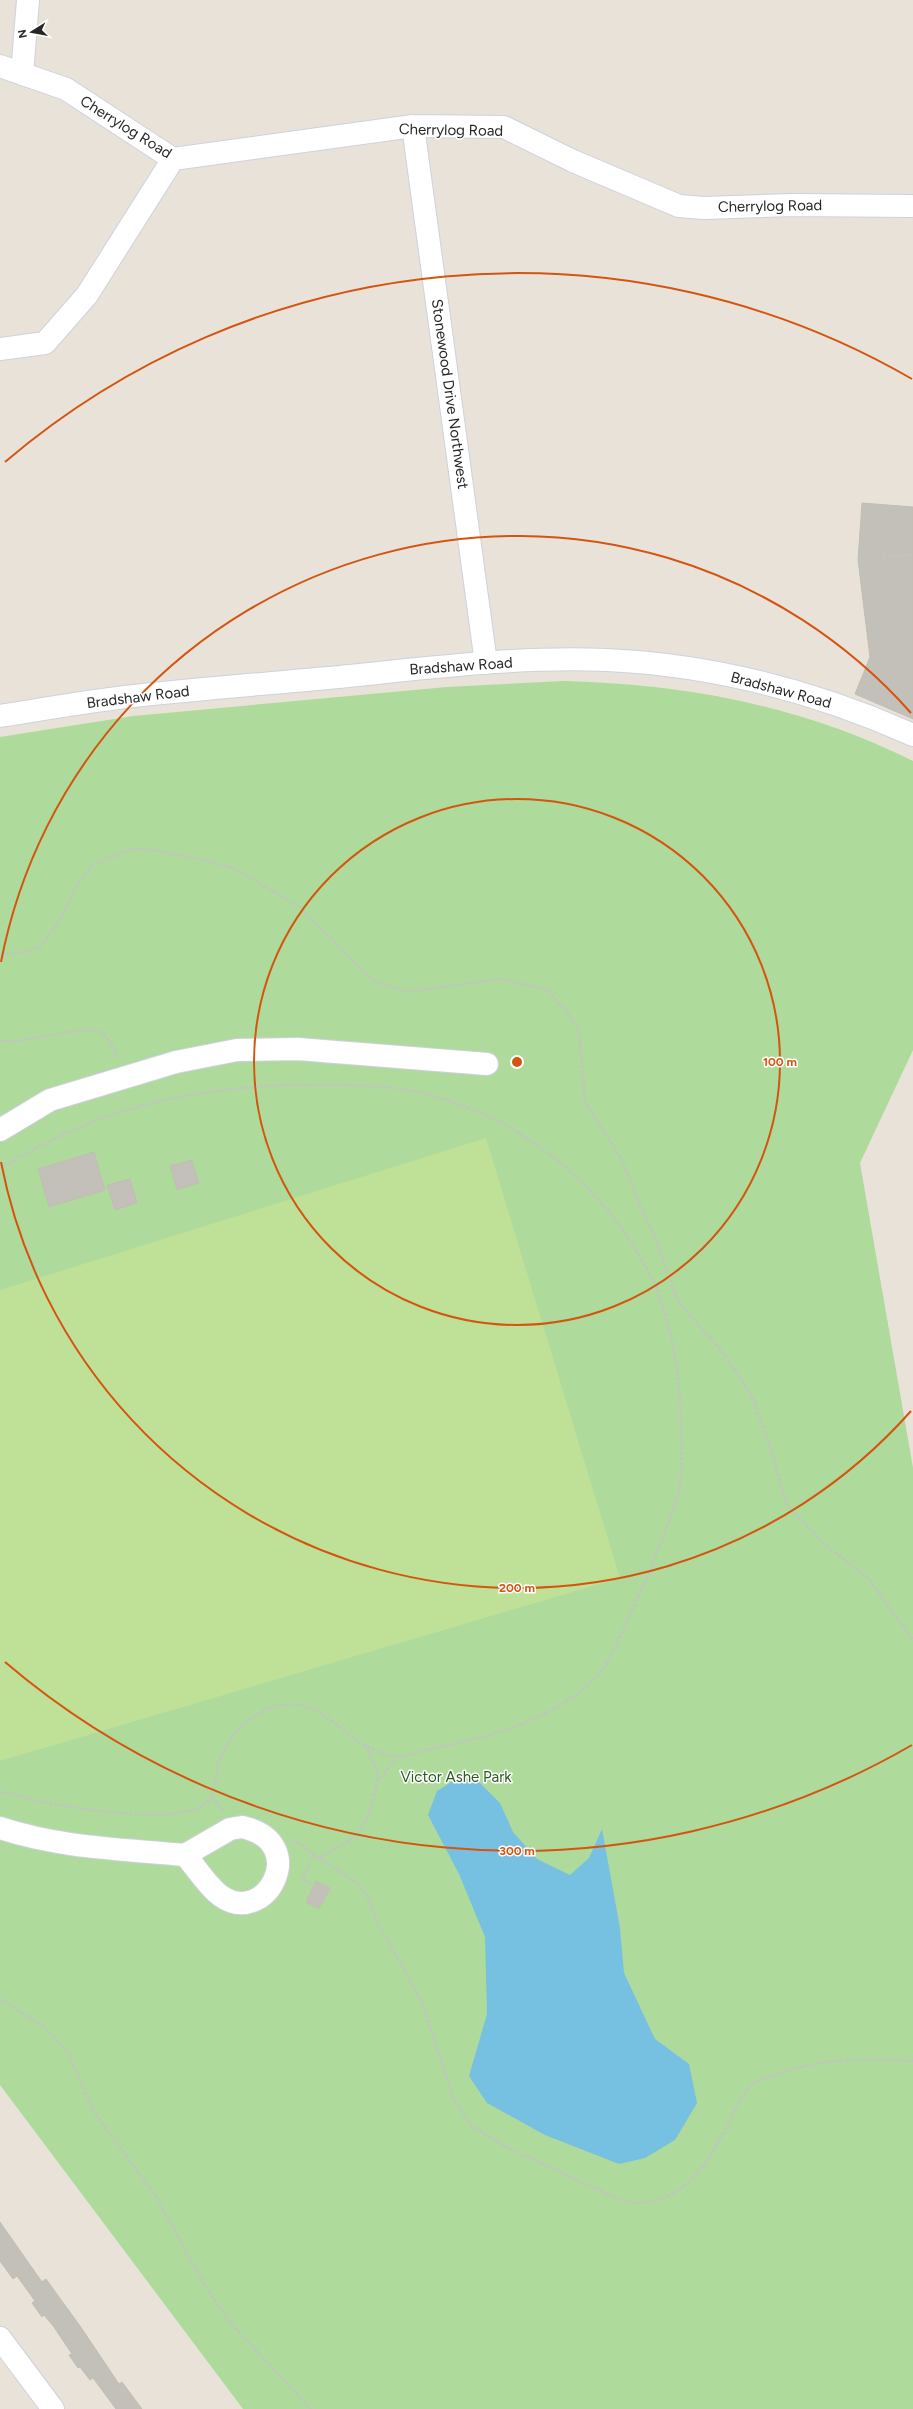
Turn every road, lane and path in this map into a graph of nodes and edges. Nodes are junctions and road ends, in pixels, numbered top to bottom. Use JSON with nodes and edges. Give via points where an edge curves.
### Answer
{"nodes":[{"id":1,"x":28,"y":0,"type":"edge"},
{"id":2,"x":0,"y":66,"type":"edge"},
{"id":3,"x":22,"y":74,"type":"junction"},
{"id":4,"x":413,"y":126,"type":"junction"},
{"id":5,"x":173,"y":159,"type":"junction"},
{"id":6,"x":911,"y":206,"type":"dead end"},
{"id":7,"x":0,"y":349,"type":"edge"},
{"id":8,"x":883,"y":550,"type":"dead end"},
{"id":9,"x":913,"y":556,"type":"edge"},
{"id":10,"x":486,"y":663,"type":"junction"},
{"id":11,"x":0,"y":716,"type":"edge"},
{"id":12,"x":913,"y":735,"type":"edge"},
{"id":13,"x":0,"y":954,"type":"edge"},
{"id":14,"x":0,"y":1041,"type":"edge"},
{"id":15,"x":487,"y":1064,"type":"dead end"},
{"id":16,"x":125,"y":1078,"type":"junction"},
{"id":17,"x":0,"y":1130,"type":"edge"},
{"id":18,"x":0,"y":1168,"type":"edge"},
{"id":19,"x":913,"y":1640,"type":"edge"},
{"id":20,"x":365,"y":1746,"type":"junction"},
{"id":21,"x":398,"y":1757,"type":"junction"},
{"id":22,"x":378,"y":1781,"type":"junction"},
{"id":23,"x":0,"y":1791,"type":"edge"},
{"id":24,"x":211,"y":1798,"type":"junction"},
{"id":25,"x":227,"y":1814,"type":"dead end"},
{"id":26,"x":0,"y":1828,"type":"edge"},
{"id":27,"x":289,"y":1837,"type":"dead end"},
{"id":28,"x":185,"y":1855,"type":"dead end"},
{"id":29,"x":314,"y":1855,"type":"junction"},
{"id":30,"x":319,"y":1858,"type":"junction"},
{"id":31,"x":314,"y":1886,"type":"dead end"},
{"id":32,"x":0,"y":1999,"type":"edge"},
{"id":33,"x":913,"y":2061,"type":"edge"},
{"id":34,"x":0,"y":2338,"type":"edge"},
{"id":35,"x":53,"y":2409,"type":"edge"},
{"id":36,"x":311,"y":2409,"type":"edge"}],
"edges":[{"from":1,"to":3,"type":"street"},
{"from":2,"to":3,"type":"street","name":"Cherrylog Road"},
{"from":3,"to":5,"type":"street","name":"Cherrylog Road","via":[[66,89]]},
{"from":4,"to":5,"type":"street","name":"Cherrylog Road"},
{"from":4,"to":6,"type":"street","name":"Cherrylog Road","via":[[504,127],[573,162],[679,206]]},
{"from":4,"to":10,"type":"street","name":"Stonewood Drive Northwest"},
{"from":5,"to":7,"type":"street","via":[[86,295],[45,343]]},
{"from":8,"to":9,"type":"path","via":[[884,556]]},
{"from":10,"to":11,"type":"street","name":"Bradshaw Road","via":[[131,696]]},
{"from":10,"to":12,"type":"street","name":"Bradshaw Road","via":[[608,660],[712,672],[803,694],[848,708]]},
{"from":13,"to":19,"type":"path","via":[[26,952],[42,946],[92,865],[124,851],[147,849],[201,859],[234,869],[299,906],[372,980],[407,992],[501,979],[547,990],[570,1016],[579,1031],[586,1102],[623,1162],[641,1208],[656,1236],[678,1302],[722,1351],[752,1396],[787,1505],[827,1546],[869,1579]]},
{"from":14,"to":16,"type":"path","via":[[35,1039],[92,1029],[110,1041]]},
{"from":15,"to":16,"type":"street","via":[[298,1049],[237,1050],[176,1062]]},
{"from":16,"to":17,"type":"street","via":[[50,1100]]},
{"from":18,"to":21,"type":"path","via":[[80,1127],[170,1098],[287,1085],[354,1085],[413,1091],[482,1112],[524,1135],[556,1158],[612,1214],[656,1286],[672,1338],[680,1386],[679,1492],[654,1562],[604,1668],[584,1690],[532,1720],[492,1734]]},
{"from":20,"to":21,"type":"path"},
{"from":20,"to":22,"type":"path","via":[[377,1771]]},
{"from":20,"to":24,"type":"path","via":[[321,1712],[294,1705],[269,1709],[238,1728],[226,1745]]},
{"from":21,"to":22,"type":"path"},
{"from":22,"to":30,"type":"path","via":[[361,1830],[348,1842]]},
{"from":23,"to":24,"type":"path","via":[[53,1805],[149,1814],[185,1813],[201,1807]]},
{"from":24,"to":25,"type":"path"},
{"from":26,"to":28,"type":"street","via":[[42,1840],[73,1845]]},
{"from":27,"to":29,"type":"path"},
{"from":29,"to":30,"type":"path"},
{"from":29,"to":31,"type":"path","via":[[302,1879]]},
{"from":30,"to":33,"type":"path","via":[[358,1884],[367,1896],[379,1925],[422,2002],[453,2098],[471,2125],[502,2145],[623,2201],[633,2203],[656,2200],[670,2195],[692,2180],[703,2170],[714,2153],[750,2086],[761,2080],[791,2069],[842,2059]]},
{"from":32,"to":36,"type":"path","via":[[45,2027],[68,2053],[94,2112],[155,2195],[209,2292],[234,2327]]},
{"from":34,"to":35,"type":"street"}]}
